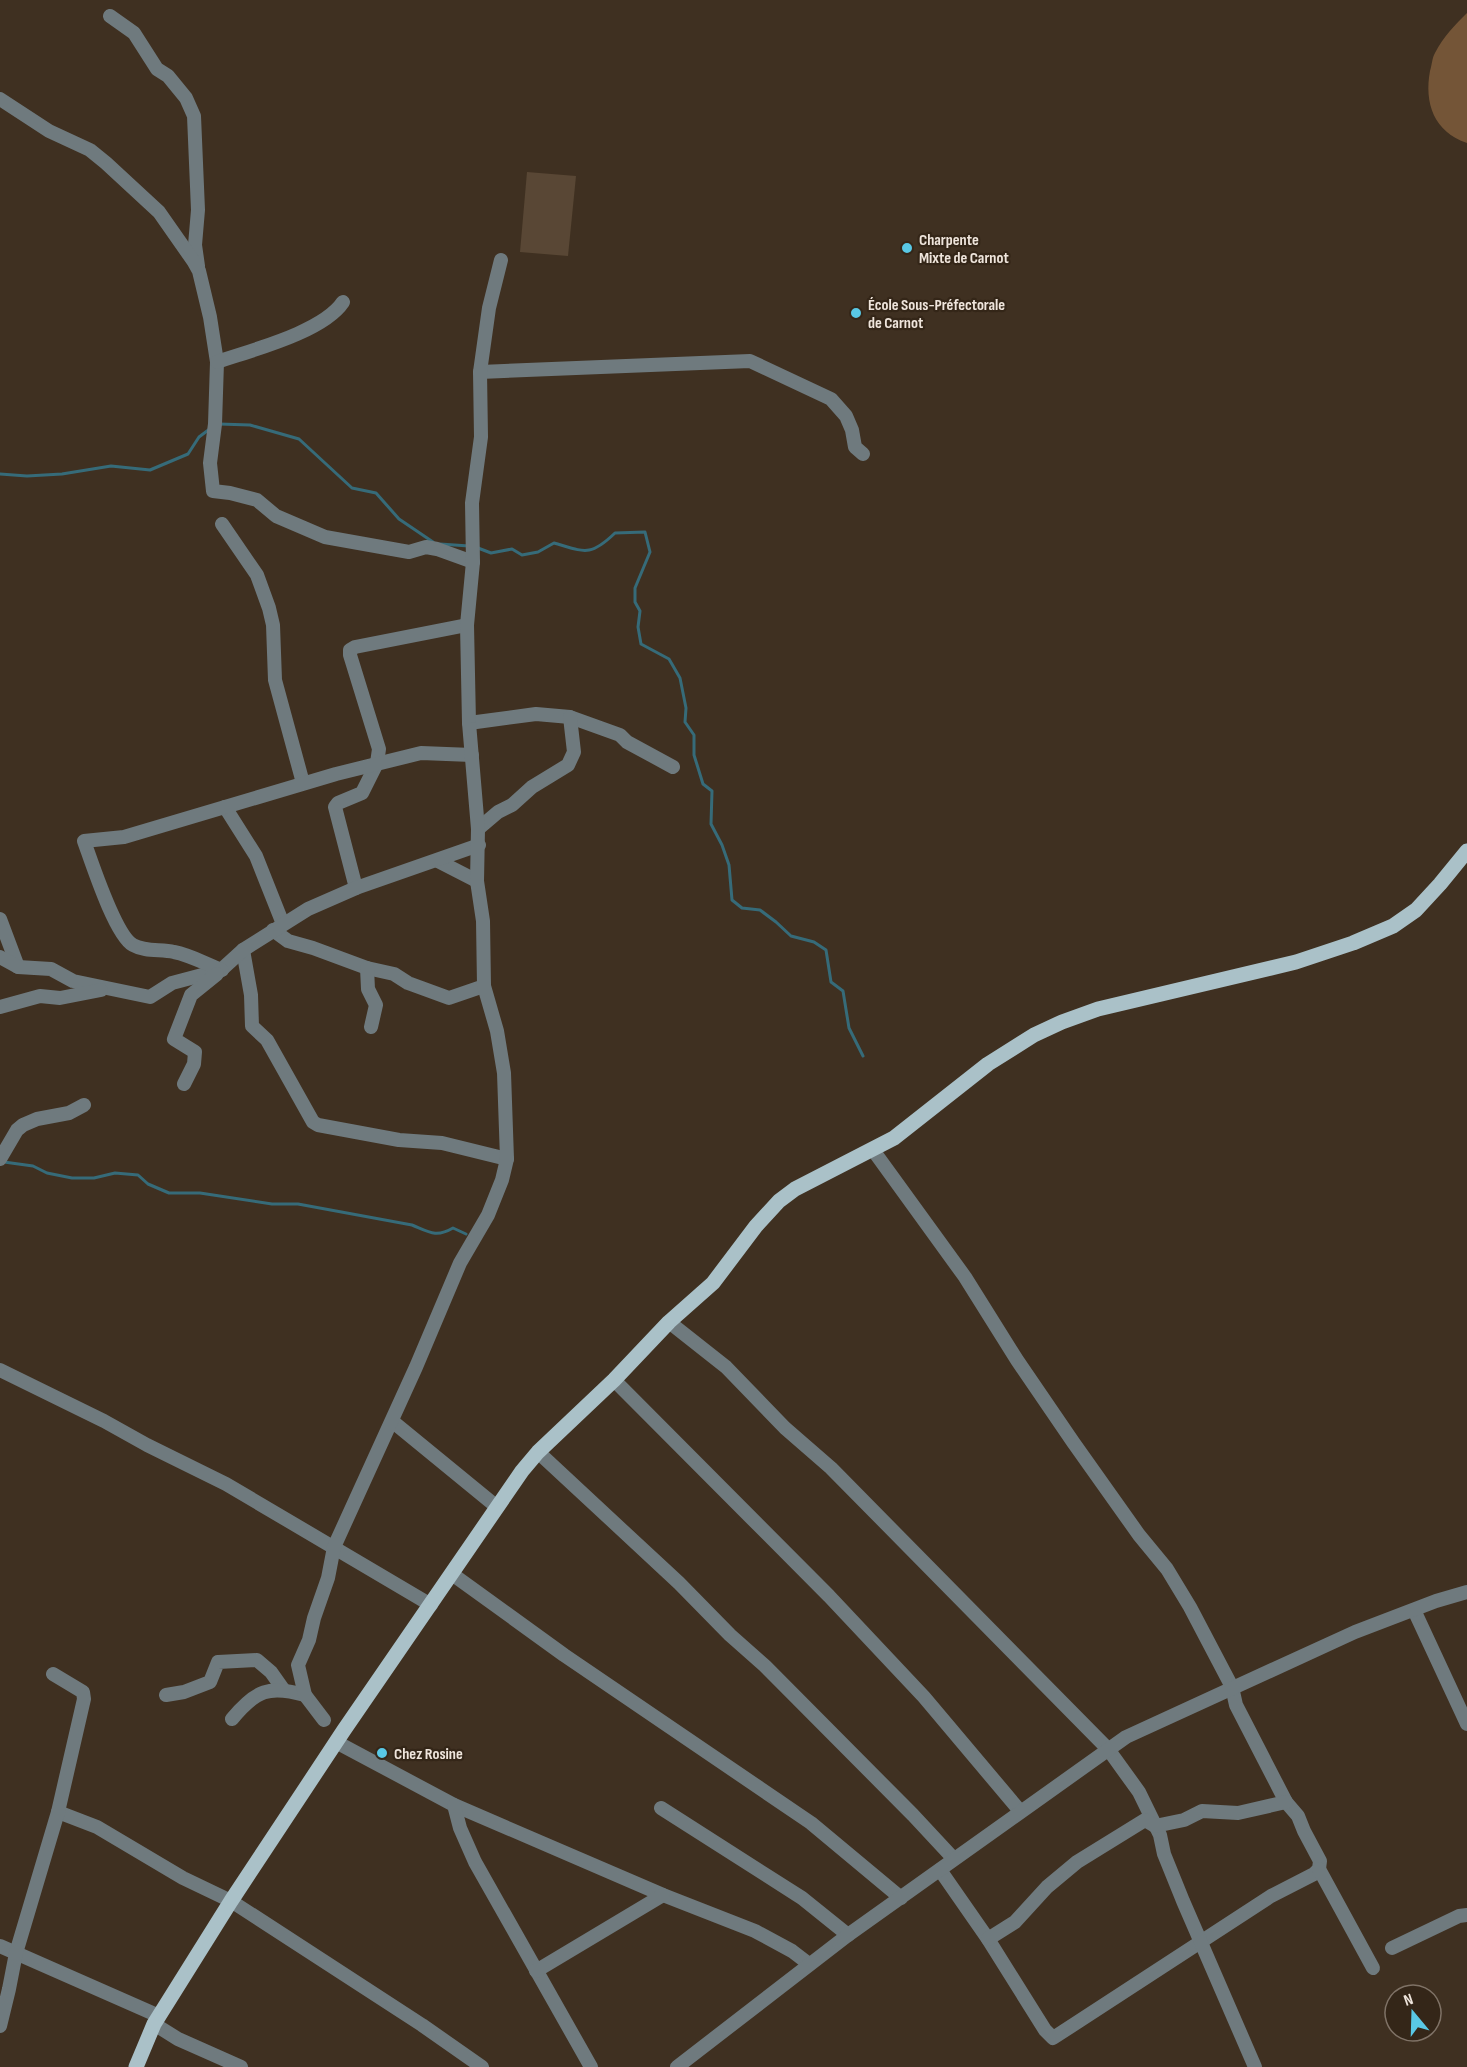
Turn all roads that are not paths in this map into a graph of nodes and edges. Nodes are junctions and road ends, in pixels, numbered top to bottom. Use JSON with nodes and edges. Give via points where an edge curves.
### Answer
{"nodes":[{"id":1,"x":110,"y":16,"type":"dead end"},
{"id":2,"x":0,"y":99,"type":"edge"},
{"id":3,"x":501,"y":260,"type":"dead end"},
{"id":4,"x":199,"y":271,"type":"junction"},
{"id":5,"x":343,"y":302,"type":"dead end"},
{"id":6,"x":217,"y":362,"type":"junction"},
{"id":7,"x":480,"y":372,"type":"junction"},
{"id":8,"x":862,"y":454,"type":"dead end"},
{"id":9,"x":222,"y":524,"type":"dead end"},
{"id":10,"x":473,"y":562,"type":"junction"},
{"id":11,"x":467,"y":625,"type":"junction"},
{"id":12,"x":570,"y":717,"type":"junction"},
{"id":13,"x":469,"y":723,"type":"junction"},
{"id":14,"x":472,"y":755,"type":"junction"},
{"id":15,"x":377,"y":763,"type":"junction"},
{"id":16,"x":673,"y":767,"type":"dead end"},
{"id":17,"x":303,"y":783,"type":"junction"},
{"id":18,"x":225,"y":807,"type":"junction"},
{"id":19,"x":478,"y":829,"type":"junction"},
{"id":20,"x":479,"y":846,"type":"junction"},
{"id":21,"x":1467,"y":851,"type":"edge"},
{"id":22,"x":438,"y":861,"type":"junction"},
{"id":23,"x":477,"y":881,"type":"junction"},
{"id":24,"x":356,"y":888,"type":"junction"},
{"id":25,"x":0,"y":919,"type":"edge"},
{"id":26,"x":278,"y":927,"type":"junction"},
{"id":27,"x":243,"y":950,"type":"junction"},
{"id":28,"x":0,"y":957,"type":"edge"},
{"id":29,"x":18,"y":967,"type":"junction"},
{"id":30,"x":367,"y":968,"type":"junction"},
{"id":31,"x":221,"y":970,"type":"junction"},
{"id":32,"x":484,"y":986,"type":"junction"},
{"id":33,"x":112,"y":988,"type":"junction"},
{"id":34,"x":0,"y":1007,"type":"edge"},
{"id":35,"x":371,"y":1027,"type":"dead end"},
{"id":36,"x":184,"y":1084,"type":"dead end"},
{"id":37,"x":84,"y":1105,"type":"dead end"},
{"id":38,"x":873,"y":1150,"type":"junction"},
{"id":39,"x":0,"y":1159,"type":"edge"},
{"id":40,"x":507,"y":1159,"type":"junction"},
{"id":41,"x":669,"y":1322,"type":"junction"},
{"id":42,"x":0,"y":1370,"type":"edge"},
{"id":43,"x":614,"y":1380,"type":"junction"},
{"id":44,"x":392,"y":1420,"type":"junction"},
{"id":45,"x":538,"y":1452,"type":"junction"},
{"id":46,"x":497,"y":1507,"type":"junction"},
{"id":47,"x":334,"y":1547,"type":"junction"},
{"id":48,"x":452,"y":1574,"type":"junction"},
{"id":49,"x":1467,"y":1592,"type":"edge"},
{"id":50,"x":431,"y":1605,"type":"junction"},
{"id":51,"x":1414,"y":1610,"type":"junction"},
{"id":52,"x":53,"y":1674,"type":"dead end"},
{"id":53,"x":1232,"y":1687,"type":"junction"},
{"id":54,"x":283,"y":1689,"type":"junction"},
{"id":55,"x":166,"y":1695,"type":"dead end"},
{"id":56,"x":305,"y":1695,"type":"junction"},
{"id":57,"x":232,"y":1719,"type":"dead end"},
{"id":58,"x":324,"y":1720,"type":"dead end"},
{"id":59,"x":1467,"y":1724,"type":"edge"},
{"id":60,"x":336,"y":1742,"type":"junction"},
{"id":61,"x":1108,"y":1749,"type":"junction"},
{"id":62,"x":1286,"y":1802,"type":"junction"},
{"id":63,"x":454,"y":1805,"type":"junction"},
{"id":64,"x":661,"y":1808,"type":"dead end"},
{"id":65,"x":1020,"y":1811,"type":"junction"},
{"id":66,"x":58,"y":1812,"type":"junction"},
{"id":67,"x":1155,"y":1826,"type":"junction"},
{"id":68,"x":953,"y":1858,"type":"junction"},
{"id":69,"x":1319,"y":1869,"type":"junction"},
{"id":70,"x":940,"y":1870,"type":"junction"},
{"id":71,"x":663,"y":1895,"type":"junction"},
{"id":72,"x":901,"y":1898,"type":"junction"},
{"id":73,"x":231,"y":1901,"type":"junction"},
{"id":74,"x":1467,"y":1915,"type":"edge"},
{"id":75,"x":848,"y":1935,"type":"junction"},
{"id":76,"x":988,"y":1939,"type":"junction"},
{"id":77,"x":1202,"y":1943,"type":"junction"},
{"id":78,"x":0,"y":1946,"type":"edge"},
{"id":79,"x":1392,"y":1948,"type":"dead end"},
{"id":80,"x":16,"y":1953,"type":"junction"},
{"id":81,"x":809,"y":1964,"type":"junction"},
{"id":82,"x":1373,"y":1968,"type":"dead end"},
{"id":83,"x":536,"y":1971,"type":"junction"},
{"id":84,"x":157,"y":2020,"type":"junction"},
{"id":85,"x":0,"y":2026,"type":"edge"},
{"id":86,"x":1252,"y":2066,"type":"edge"},
{"id":87,"x":136,"y":2067,"type":"edge"},
{"id":88,"x":242,"y":2067,"type":"edge"},
{"id":89,"x":482,"y":2067,"type":"edge"},
{"id":90,"x":591,"y":2067,"type":"edge"},
{"id":91,"x":677,"y":2067,"type":"edge"}],
"edges":[{"from":1,"to":4,"type":"street","via":[[134,33],[157,69],[186,98],[194,116],[198,210],[195,245]]},
{"from":2,"to":4,"type":"street","via":[[106,163],[159,212]]},
{"from":3,"to":7,"type":"street"},
{"from":4,"to":6,"type":"street"},
{"from":5,"to":6,"type":"street","via":[[336,312],[316,325]]},
{"from":6,"to":10,"type":"street","via":[[210,463],[213,491],[257,500],[276,516],[325,537],[409,552],[426,547]]},
{"from":7,"to":8,"type":"street","via":[[750,361],[831,399],[846,416],[855,447]]},
{"from":7,"to":10,"type":"street","via":[[481,437],[472,503]]},
{"from":9,"to":17,"type":"street","via":[[257,575],[269,608],[274,680]]},
{"from":10,"to":11,"type":"street"},
{"from":11,"to":13,"type":"street"},
{"from":11,"to":15,"type":"street","via":[[350,650],[379,749]]},
{"from":12,"to":13,"type":"street","via":[[536,714]]},
{"from":12,"to":16,"type":"street","via":[[620,735]]},
{"from":12,"to":19,"type":"street","via":[[574,752],[568,765]]},
{"from":13,"to":14,"type":"street"},
{"from":14,"to":15,"type":"street","via":[[421,753]]},
{"from":14,"to":19,"type":"street"},
{"from":15,"to":17,"type":"street"},
{"from":15,"to":24,"type":"street","via":[[362,793],[335,807]]},
{"from":17,"to":18,"type":"street"},
{"from":18,"to":26,"type":"street","via":[[255,856]]},
{"from":18,"to":31,"type":"street","via":[[124,837],[84,841],[101,888],[129,942],[143,949],[177,952]]},
{"from":19,"to":20,"type":"street"},
{"from":20,"to":22,"type":"street"},
{"from":20,"to":23,"type":"street"},
{"from":21,"to":38,"type":"main road","via":[[1416,910],[1393,926],[1296,962],[1098,1009],[1062,1022],[988,1064]]},
{"from":22,"to":23,"type":"street"},
{"from":22,"to":24,"type":"street"},
{"from":23,"to":32,"type":"street","via":[[483,921]]},
{"from":24,"to":26,"type":"street"},
{"from":25,"to":29,"type":"street"},
{"from":26,"to":27,"type":"street"},
{"from":26,"to":30,"type":"street","via":[[288,941]]},
{"from":27,"to":31,"type":"street"},
{"from":27,"to":40,"type":"street","via":[[252,1026],[267,1040],[313,1122],[399,1140],[442,1143]]},
{"from":28,"to":29,"type":"street"},
{"from":29,"to":33,"type":"street","via":[[51,969],[73,981]]},
{"from":30,"to":32,"type":"street","via":[[394,974],[449,998]]},
{"from":30,"to":35,"type":"street","via":[[368,989],[376,1005]]},
{"from":31,"to":33,"type":"street","via":[[172,983],[150,997]]},
{"from":31,"to":36,"type":"street","via":[[191,995],[174,1039],[195,1052]]},
{"from":32,"to":40,"type":"street","via":[[504,1073]]},
{"from":33,"to":34,"type":"street","via":[[60,998],[40,996]]},
{"from":37,"to":39,"type":"street","via":[[23,1125]]},
{"from":38,"to":41,"type":"main road","via":[[779,1201],[713,1282]]},
{"from":38,"to":53,"type":"street","via":[[965,1277],[1073,1442],[1167,1569]]},
{"from":40,"to":44,"type":"street","via":[[488,1215],[460,1263]]},
{"from":41,"to":43,"type":"main road"},
{"from":41,"to":61,"type":"street","via":[[726,1367],[785,1428],[831,1468]]},
{"from":42,"to":47,"type":"street","via":[[226,1484]]},
{"from":43,"to":45,"type":"main road"},
{"from":43,"to":65,"type":"street","via":[[829,1596],[924,1697]]},
{"from":44,"to":46,"type":"street"},
{"from":44,"to":47,"type":"street"},
{"from":45,"to":46,"type":"main road"},
{"from":45,"to":68,"type":"street","via":[[765,1666]]},
{"from":46,"to":48,"type":"main road"},
{"from":47,"to":50,"type":"street"},
{"from":47,"to":56,"type":"street","via":[[309,1641],[298,1665]]},
{"from":48,"to":50,"type":"main road"},
{"from":48,"to":72,"type":"street","via":[[812,1823]]},
{"from":49,"to":51,"type":"street"},
{"from":50,"to":60,"type":"main road"},
{"from":51,"to":53,"type":"street"},
{"from":51,"to":59,"type":"street"},
{"from":52,"to":66,"type":"street","via":[[85,1695]]},
{"from":53,"to":61,"type":"street"},
{"from":53,"to":62,"type":"street","via":[[1236,1705]]},
{"from":54,"to":55,"type":"street","via":[[271,1671],[257,1660],[218,1662],[210,1682]]},
{"from":54,"to":56,"type":"street"},
{"from":54,"to":57,"type":"street","via":[[257,1694]]},
{"from":56,"to":58,"type":"street"},
{"from":60,"to":63,"type":"street"},
{"from":60,"to":73,"type":"main road"},
{"from":61,"to":65,"type":"street"},
{"from":61,"to":67,"type":"street","via":[[1139,1792]]},
{"from":62,"to":67,"type":"street","via":[[1238,1813],[1202,1811],[1184,1820]]},
{"from":62,"to":69,"type":"street","via":[[1298,1816],[1320,1861]]},
{"from":63,"to":71,"type":"street"},
{"from":63,"to":83,"type":"street","via":[[475,1862]]},
{"from":64,"to":75,"type":"street","via":[[802,1898]]},
{"from":65,"to":68,"type":"street"},
{"from":66,"to":73,"type":"street","via":[[97,1827],[183,1878]]},
{"from":66,"to":80,"type":"street"},
{"from":67,"to":76,"type":"street","via":[[1145,1820],[1077,1862],[1015,1922]]},
{"from":67,"to":77,"type":"street"},
{"from":68,"to":70,"type":"street"},
{"from":69,"to":77,"type":"street","via":[[1270,1896]]},
{"from":69,"to":82,"type":"street"},
{"from":70,"to":72,"type":"street"},
{"from":70,"to":76,"type":"street"},
{"from":71,"to":81,"type":"street","via":[[754,1931]]},
{"from":71,"to":83,"type":"street"},
{"from":72,"to":75,"type":"street"},
{"from":73,"to":84,"type":"main road"},
{"from":73,"to":89,"type":"street"},
{"from":74,"to":79,"type":"street"},
{"from":75,"to":81,"type":"street"},
{"from":76,"to":77,"type":"street","via":[[1053,2038]]},
{"from":77,"to":86,"type":"street"},
{"from":78,"to":80,"type":"street"},
{"from":80,"to":84,"type":"street"},
{"from":80,"to":85,"type":"street"},
{"from":81,"to":91,"type":"street"},
{"from":83,"to":90,"type":"street"},
{"from":84,"to":87,"type":"main road"},
{"from":84,"to":88,"type":"street","via":[[178,2039]]}]}
